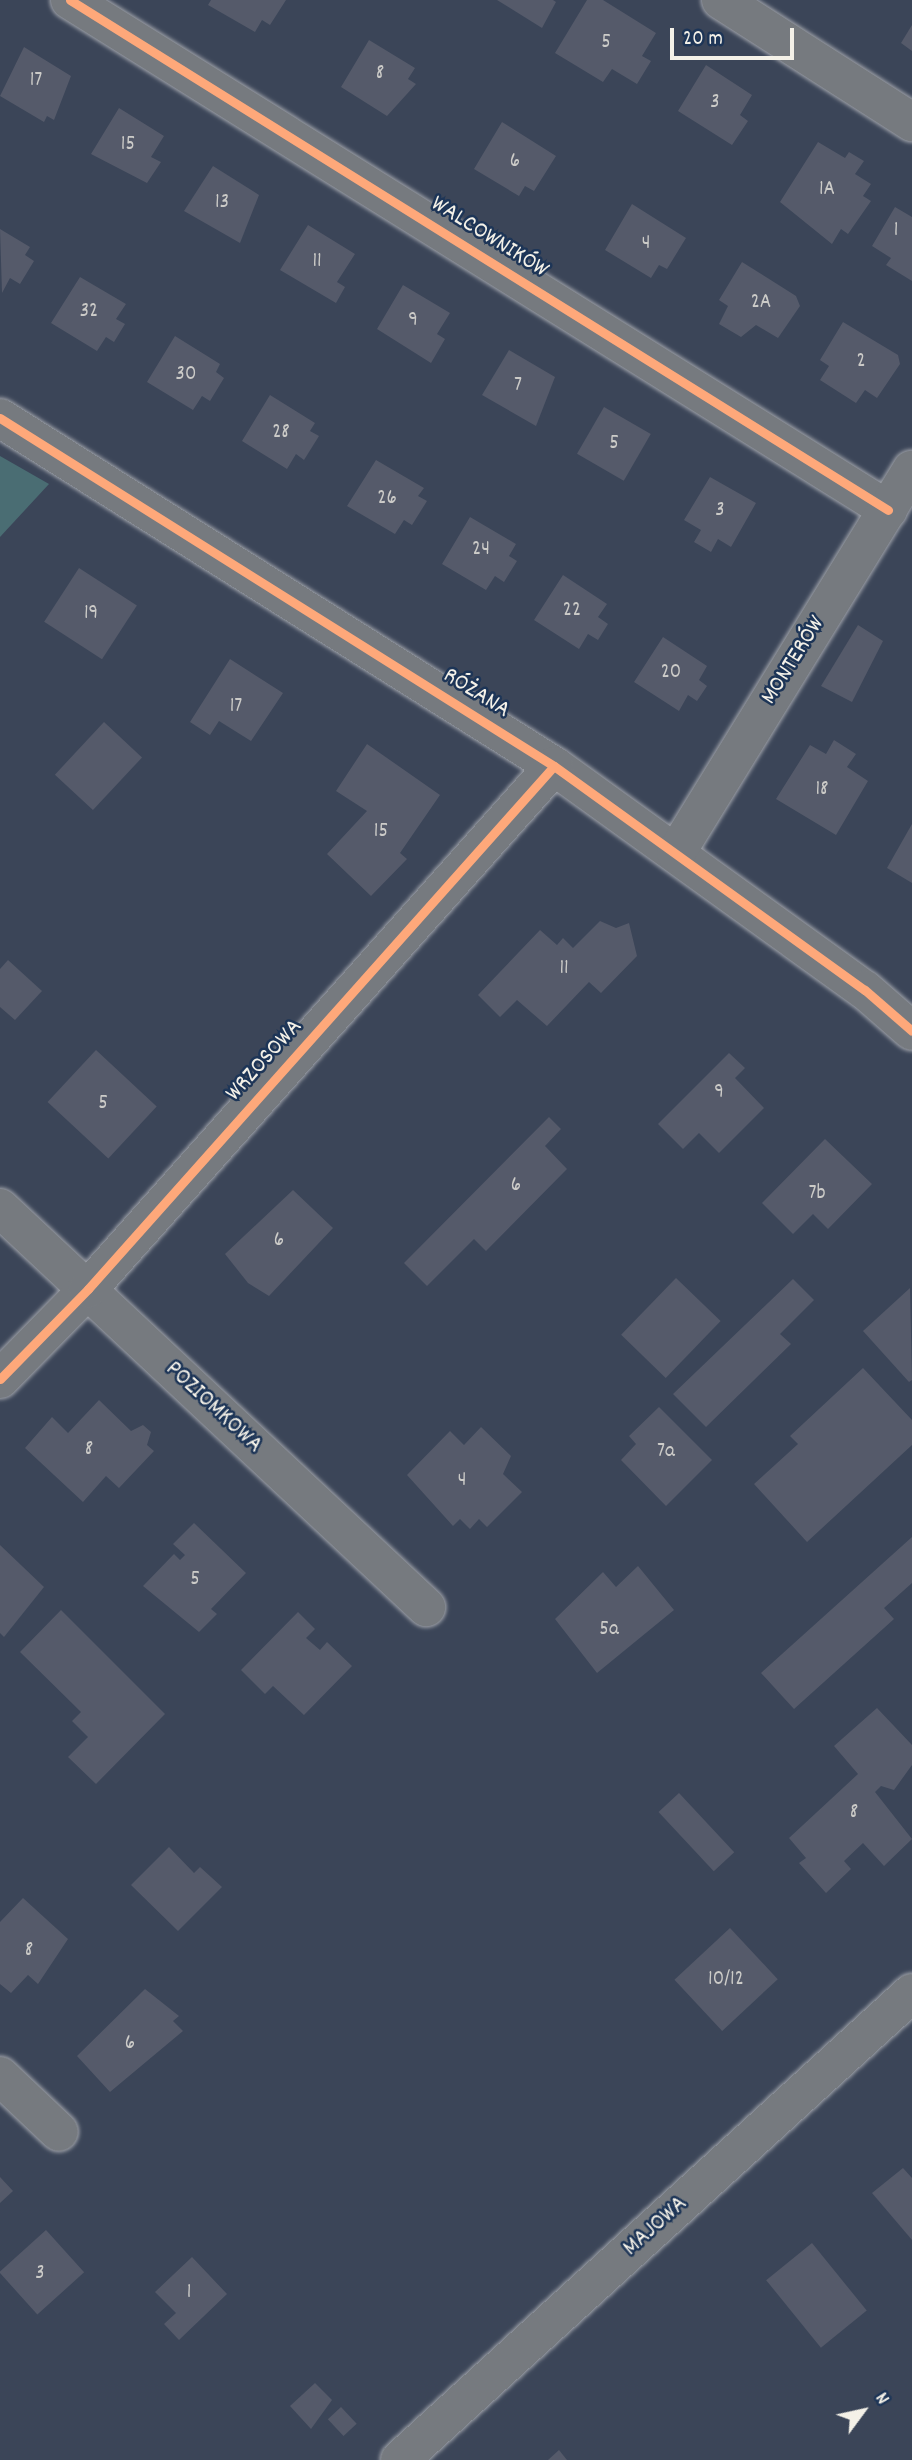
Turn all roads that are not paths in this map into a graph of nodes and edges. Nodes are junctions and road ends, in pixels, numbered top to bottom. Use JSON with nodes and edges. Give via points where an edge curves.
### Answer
{"nodes":[{"id":1,"x":70,"y":0,"type":"edge"},
{"id":2,"x":721,"y":0,"type":"edge"},
{"id":3,"x":912,"y":122,"type":"edge"},
{"id":4,"x":0,"y":418,"type":"edge"},
{"id":5,"x":912,"y":470,"type":"edge"},
{"id":6,"x":888,"y":510,"type":"junction"},
{"id":7,"x":554,"y":766,"type":"junction"},
{"id":8,"x":676,"y":853,"type":"junction"},
{"id":9,"x":912,"y":1031,"type":"edge"},
{"id":10,"x":0,"y":1208,"type":"edge"},
{"id":11,"x":88,"y":1289,"type":"junction"},
{"id":12,"x":0,"y":1379,"type":"edge"},
{"id":13,"x":425,"y":1607,"type":"dead end"},
{"id":14,"x":912,"y":1993,"type":"edge"},
{"id":15,"x":0,"y":2076,"type":"edge"},
{"id":16,"x":59,"y":2132,"type":"dead end"},
{"id":17,"x":400,"y":2460,"type":"edge"}],
"edges":[{"from":1,"to":6,"type":"street","name":"WALCOWNIKÓW"},
{"from":2,"to":3,"type":"street"},
{"from":4,"to":7,"type":"street","name":"RÓŻANA"},
{"from":5,"to":6,"type":"street","name":"MONTERÓW"},
{"from":6,"to":8,"type":"street","name":"MONTERÓW"},
{"from":7,"to":8,"type":"street","name":"RÓŻANA"},
{"from":7,"to":11,"type":"street","name":"WRZOSOWA"},
{"from":8,"to":9,"type":"street","name":"RÓŻANA"},
{"from":10,"to":11,"type":"street","name":"POZIOMKOWA"},
{"from":11,"to":12,"type":"street","name":"WRZOSOWA"},
{"from":11,"to":13,"type":"street","name":"POZIOMKOWA"},
{"from":14,"to":17,"type":"street","name":"MAJOWA"},
{"from":15,"to":16,"type":"street"}]}
